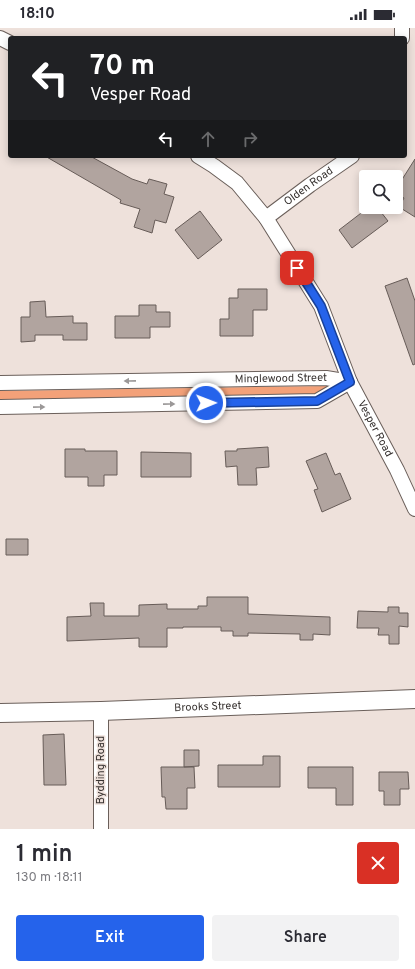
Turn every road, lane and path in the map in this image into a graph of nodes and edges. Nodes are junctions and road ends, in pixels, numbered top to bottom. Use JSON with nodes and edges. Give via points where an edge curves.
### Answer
{"nodes":[{"id":1,"x":201,"y":158,"type":"edge"},
{"id":2,"x":349,"y":158,"type":"edge"},
{"id":3,"x":266,"y":218,"type":"junction"},
{"id":4,"x":350,"y":382,"type":"junction"},
{"id":5,"x":0,"y":383,"type":"edge"},
{"id":6,"x":0,"y":407,"type":"edge"},
{"id":7,"x":415,"y":509,"type":"edge"},
{"id":8,"x":415,"y":699,"type":"edge"},
{"id":9,"x":101,"y":711,"type":"junction"},
{"id":10,"x":0,"y":713,"type":"edge"},
{"id":11,"x":101,"y":829,"type":"edge"}],
"edges":[{"from":1,"to":3,"type":"street","name":"Vesper Road","via":[[237,184]]},
{"from":2,"to":3,"type":"street","name":"Olden Road"},
{"from":3,"to":4,"type":"street","name":"Vesper Road","via":[[321,306]]},
{"from":4,"to":5,"type":"street","name":"Minglewood Street","one_way":true,"via":[[326,378]]},
{"from":6,"to":4,"type":"street","name":"Minglewood Street","one_way":true,"via":[[317,401]]},
{"from":4,"to":7,"type":"street","name":"Vesper Road"},
{"from":8,"to":9,"type":"street","name":"Brooks Street"},
{"from":9,"to":10,"type":"street","name":"Brooks Street"},
{"from":9,"to":11,"type":"street","name":"Bydding Road"}]}
